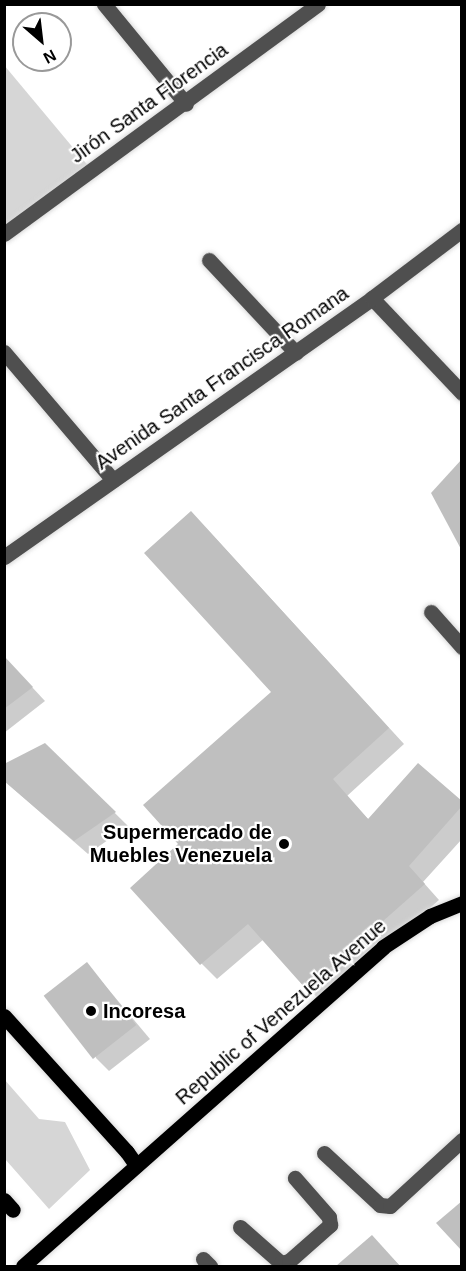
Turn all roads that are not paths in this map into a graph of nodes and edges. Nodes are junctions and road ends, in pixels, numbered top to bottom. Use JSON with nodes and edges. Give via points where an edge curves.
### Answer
{"nodes":[{"id":1,"x":104,"y":4,"type":"edge"},
{"id":2,"x":318,"y":4,"type":"edge"},
{"id":3,"x":186,"y":104,"type":"junction"},
{"id":4,"x":462,"y":230,"type":"edge"},
{"id":5,"x":4,"y":234,"type":"edge"},
{"id":6,"x":209,"y":260,"type":"dead end"},
{"id":7,"x":372,"y":298,"type":"junction"},
{"id":8,"x":4,"y":351,"type":"edge"},
{"id":9,"x":296,"y":353,"type":"junction"},
{"id":10,"x":462,"y":393,"type":"edge"},
{"id":11,"x":113,"y":480,"type":"junction"},
{"id":12,"x":4,"y":557,"type":"edge"},
{"id":13,"x":430,"y":612,"type":"dead end"},
{"id":14,"x":462,"y":647,"type":"edge"},
{"id":15,"x":462,"y":903,"type":"edge"},
{"id":16,"x":4,"y":1016,"type":"edge"},
{"id":17,"x":462,"y":1140,"type":"edge"},
{"id":18,"x":324,"y":1153,"type":"dead end"},
{"id":19,"x":136,"y":1166,"type":"junction"},
{"id":20,"x":295,"y":1178,"type":"dead end"},
{"id":21,"x":240,"y":1227,"type":"dead end"},
{"id":22,"x":23,"y":1266,"type":"edge"}],
"edges":[{"from":1,"to":3,"type":"street"},
{"from":2,"to":3,"type":"street","name":"Jirón Santa Florencia"},
{"from":3,"to":5,"type":"street","name":"Jirón Santa Florencia"},
{"from":4,"to":7,"type":"street","name":"Avenida Santa Francisca Romana"},
{"from":6,"to":9,"type":"street"},
{"from":7,"to":9,"type":"street","name":"Avenida Santa Francisca Romana"},
{"from":7,"to":10,"type":"street"},
{"from":8,"to":11,"type":"street"},
{"from":9,"to":11,"type":"street","name":"Avenida Santa Francisca Romana"},
{"from":11,"to":12,"type":"street","name":"Avenida Santa Francisca Romana"},
{"from":13,"to":14,"type":"street"},
{"from":15,"to":19,"type":"main road","name":"Republic of Venezuela Avenue","via":[[430,916],[383,947]]},
{"from":16,"to":19,"type":"main road"},
{"from":17,"to":18,"type":"street","via":[[390,1206],[380,1205]]},
{"from":19,"to":22,"type":"main road","name":"Republic of Venezuela Avenue"},
{"from":20,"to":21,"type":"street","via":[[329,1217],[330,1225],[289,1261],[281,1263]]}]}
